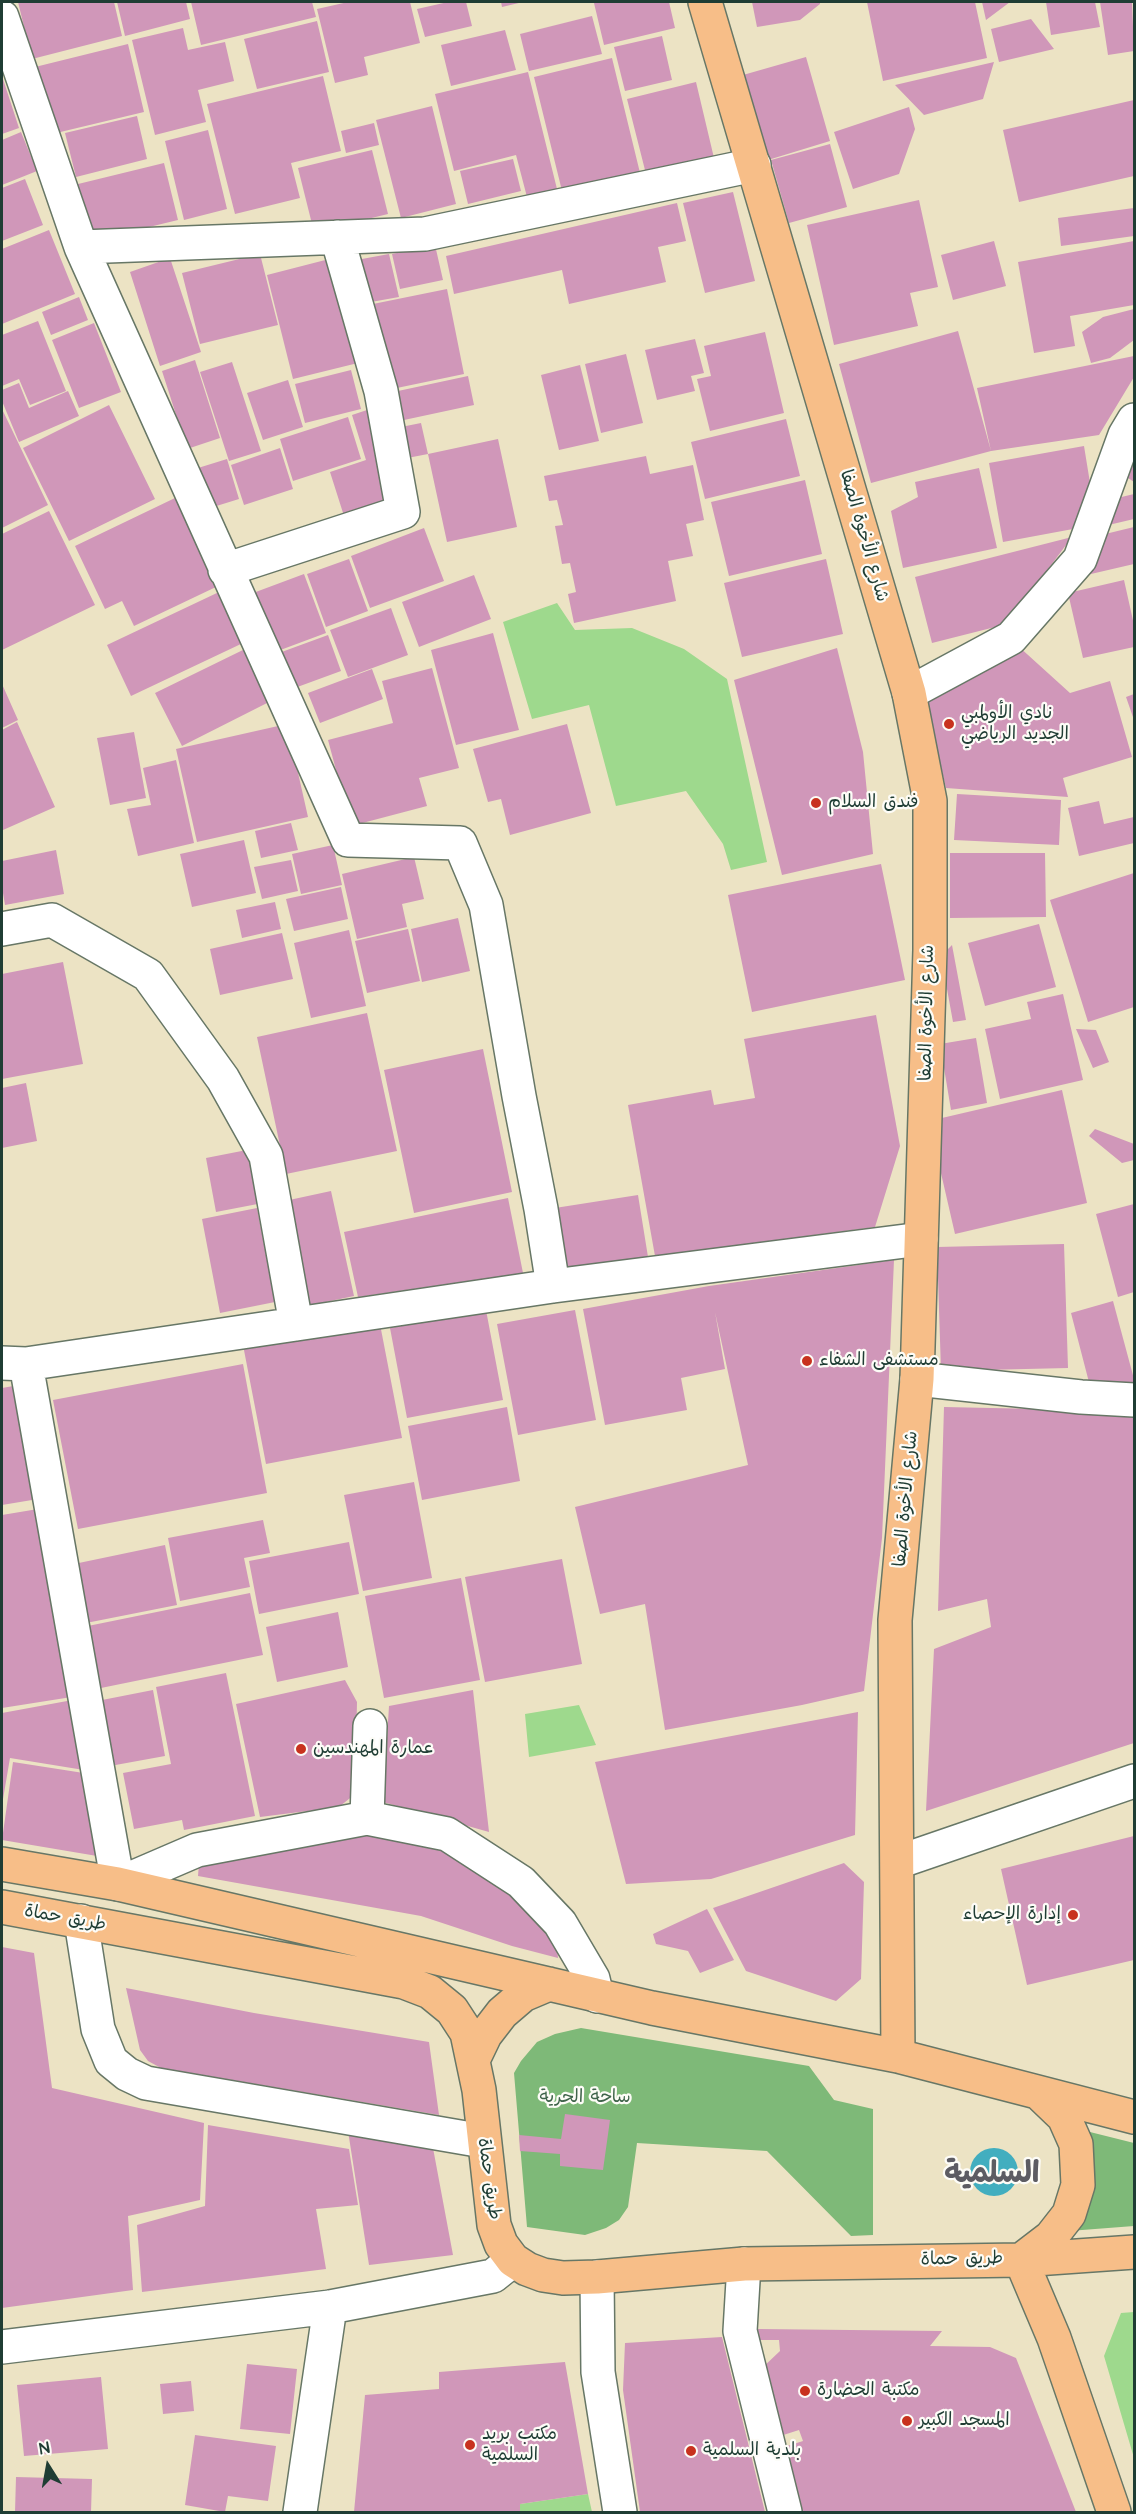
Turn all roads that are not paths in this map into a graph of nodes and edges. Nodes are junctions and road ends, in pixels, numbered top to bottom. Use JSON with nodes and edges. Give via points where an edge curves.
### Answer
{"nodes":[{"id":1,"x":705,"y":2,"type":"edge"},
{"id":2,"x":2,"y":17,"type":"edge"},
{"id":3,"x":754,"y":165,"type":"junction"},
{"id":4,"x":337,"y":237,"type":"junction"},
{"id":5,"x":81,"y":248,"type":"junction"},
{"id":6,"x":1134,"y":420,"type":"edge"},
{"id":7,"x":225,"y":570,"type":"junction"},
{"id":8,"x":909,"y":693,"type":"junction"},
{"id":9,"x":2,"y":929,"type":"edge"},
{"id":10,"x":921,"y":1239,"type":"junction"},
{"id":11,"x":553,"y":1286,"type":"junction"},
{"id":12,"x":296,"y":1324,"type":"junction"},
{"id":13,"x":14,"y":1364,"type":"edge"},
{"id":14,"x":917,"y":1379,"type":"junction"},
{"id":15,"x":1134,"y":1400,"type":"edge"},
{"id":16,"x":370,"y":1726,"type":"dead end"},
{"id":17,"x":1134,"y":1781,"type":"edge"},
{"id":18,"x":367,"y":1818,"type":"junction"},
{"id":19,"x":898,"y":1862,"type":"junction"},
{"id":20,"x":2,"y":1864,"type":"edge"},
{"id":21,"x":118,"y":1884,"type":"junction"},
{"id":22,"x":2,"y":1908,"type":"edge"},
{"id":23,"x":81,"y":1921,"type":"junction"},
{"id":24,"x":549,"y":1984,"type":"junction"},
{"id":25,"x":597,"y":1996,"type":"junction"},
{"id":26,"x":898,"y":2056,"type":"junction"},
{"id":27,"x":473,"y":2060,"type":"junction"},
{"id":28,"x":1039,"y":2093,"type":"junction"},
{"id":29,"x":1134,"y":2117,"type":"edge"},
{"id":30,"x":483,"y":2141,"type":"junction"},
{"id":31,"x":1134,"y":2252,"type":"edge"},
{"id":32,"x":1021,"y":2259,"type":"junction"},
{"id":33,"x":513,"y":2260,"type":"junction"},
{"id":34,"x":744,"y":2264,"type":"junction"},
{"id":35,"x":597,"y":2277,"type":"junction"},
{"id":36,"x":330,"y":2307,"type":"junction"},
{"id":37,"x":2,"y":2347,"type":"edge"},
{"id":38,"x":300,"y":2512,"type":"edge"},
{"id":39,"x":620,"y":2512,"type":"edge"},
{"id":40,"x":785,"y":2512,"type":"edge"},
{"id":41,"x":1114,"y":2512,"type":"edge"}],
"edges":[{"from":1,"to":3,"type":"main road","name":"شارع الأخوة الصفا"},
{"from":2,"to":5,"type":"street"},
{"from":3,"to":4,"type":"street","via":[[425,234]]},
{"from":3,"to":8,"type":"main road","name":"شارع الأخوة الصفا"},
{"from":4,"to":5,"type":"street"},
{"from":4,"to":7,"type":"street","via":[[381,391],[403,512]]},
{"from":5,"to":7,"type":"street"},
{"from":6,"to":8,"type":"street","via":[[1080,559],[1011,638]]},
{"from":7,"to":11,"type":"street","via":[[348,840],[460,843],[486,905]]},
{"from":8,"to":10,"type":"main road","name":"شارع الأخوة الصفا","via":[[930,801],[930,950]]},
{"from":9,"to":12,"type":"street","via":[[52,920],[148,975],[223,1079],[266,1156]]},
{"from":10,"to":11,"type":"street"},
{"from":10,"to":14,"type":"main road","name":"شارع الأخوة الصفا"},
{"from":11,"to":12,"type":"street"},
{"from":12,"to":13,"type":"street"},
{"from":13,"to":21,"type":"street"},
{"from":14,"to":15,"type":"street"},
{"from":14,"to":19,"type":"main road","name":"شارع الأخوة الصفا","via":[[896,1620]]},
{"from":16,"to":18,"type":"street"},
{"from":17,"to":19,"type":"street"},
{"from":18,"to":21,"type":"street","via":[[197,1850]]},
{"from":18,"to":25,"type":"street","via":[[447,1834],[521,1882],[560,1923],[593,1979]]},
{"from":19,"to":26,"type":"main road","name":"شارع الأخوة الصفا"},
{"from":20,"to":21,"type":"main road"},
{"from":21,"to":24,"type":"main road"},
{"from":22,"to":23,"type":"main road","name":"طريق حماة"},
{"from":23,"to":27,"type":"main road","name":"طريق حماة","via":[[404,1982],[430,1992],[452,2010],[467,2033]]},
{"from":23,"to":30,"type":"street","via":[[98,2029],[111,2061],[127,2074],[146,2083]]},
{"from":24,"to":25,"type":"main road"},
{"from":24,"to":27,"type":"main road","via":[[523,1995],[502,2013]]},
{"from":25,"to":26,"type":"main road"},
{"from":26,"to":28,"type":"main road"},
{"from":27,"to":30,"type":"main road","name":"طريق حماة"},
{"from":28,"to":29,"type":"main road"},
{"from":28,"to":32,"type":"main road","via":[[1064,2117],[1076,2144],[1078,2185],[1069,2214],[1051,2236]]},
{"from":30,"to":33,"type":"main road","name":"طريق حماة","via":[[494,2225]]},
{"from":31,"to":32,"type":"main road","name":"طريق حماة"},
{"from":32,"to":34,"type":"main road","name":"طريق حماة"},
{"from":32,"to":41,"type":"main road","via":[[1054,2338]]},
{"from":33,"to":35,"type":"main road","name":"طريق حماة","via":[[543,2275]]},
{"from":33,"to":36,"type":"street","via":[[493,2276]]},
{"from":34,"to":35,"type":"main road","name":"طريق حماة"},
{"from":34,"to":40,"type":"street","via":[[740,2331]]},
{"from":35,"to":39,"type":"street","via":[[598,2372]]},
{"from":36,"to":37,"type":"street"},
{"from":36,"to":38,"type":"street"}]}
